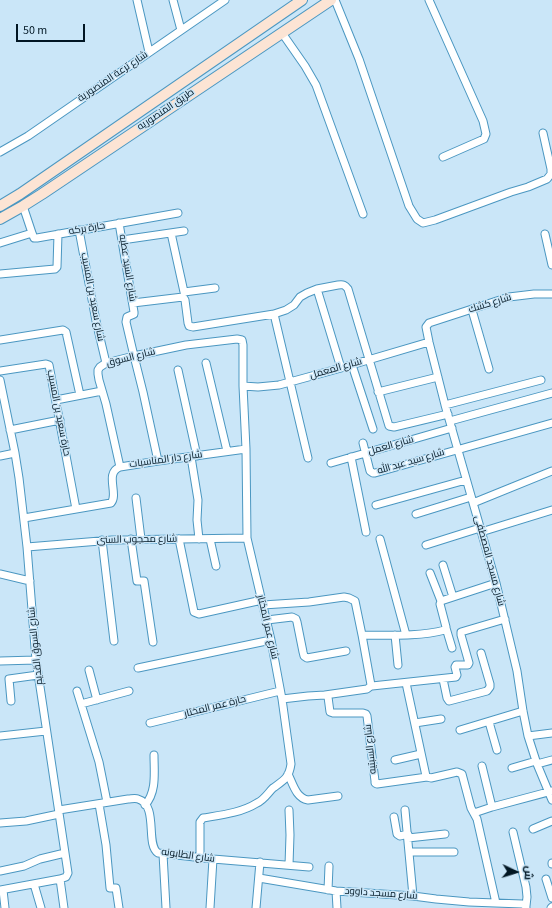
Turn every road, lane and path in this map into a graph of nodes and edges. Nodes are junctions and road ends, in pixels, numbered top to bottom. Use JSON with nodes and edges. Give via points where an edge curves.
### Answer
{"nodes":[{"id":1,"x":137,"y":0,"type":"edge"},
{"id":2,"x":173,"y":0,"type":"edge"},
{"id":3,"x":225,"y":0,"type":"edge"},
{"id":4,"x":302,"y":0,"type":"edge"},
{"id":5,"x":331,"y":0,"type":"edge"},
{"id":6,"x":335,"y":0,"type":"edge"},
{"id":7,"x":429,"y":0,"type":"edge"},
{"id":8,"x":181,"y":30,"type":"junction"},
{"id":9,"x":282,"y":33,"type":"junction"},
{"id":10,"x":150,"y":52,"type":"junction"},
{"id":11,"x":544,"y":133,"type":"dead end"},
{"id":12,"x":0,"y":152,"type":"edge"},
{"id":13,"x":443,"y":157,"type":"dead end"},
{"id":14,"x":0,"y":206,"type":"edge"},
{"id":15,"x":23,"y":206,"type":"junction"},
{"id":16,"x":178,"y":213,"type":"dead end"},
{"id":17,"x":363,"y":214,"type":"dead end"},
{"id":18,"x":0,"y":219,"type":"edge"},
{"id":19,"x":120,"y":223,"type":"junction"},
{"id":20,"x":79,"y":230,"type":"junction"},
{"id":21,"x":184,"y":231,"type":"dead end"},
{"id":22,"x":32,"y":233,"type":"junction"},
{"id":23,"x":171,"y":233,"type":"junction"},
{"id":24,"x":58,"y":234,"type":"junction"},
{"id":25,"x":545,"y":234,"type":"dead end"},
{"id":26,"x":122,"y":240,"type":"junction"},
{"id":27,"x":0,"y":243,"type":"edge"},
{"id":28,"x":552,"y":265,"type":"edge"},
{"id":29,"x":0,"y":274,"type":"edge"},
{"id":30,"x":215,"y":288,"type":"dead end"},
{"id":31,"x":317,"y":289,"type":"junction"},
{"id":32,"x":552,"y":294,"type":"edge"},
{"id":33,"x":133,"y":303,"type":"junction"},
{"id":34,"x":472,"y":310,"type":"junction"},
{"id":35,"x":274,"y":314,"type":"junction"},
{"id":36,"x":429,"y":323,"type":"joint"},
{"id":37,"x":0,"y":340,"type":"edge"},
{"id":38,"x":242,"y":340,"type":"joint"},
{"id":39,"x":429,"y":342,"type":"junction"},
{"id":40,"x":134,"y":356,"type":"junction"},
{"id":41,"x":369,"y":360,"type":"junction"},
{"id":42,"x":106,"y":363,"type":"junction"},
{"id":43,"x":206,"y":363,"type":"dead end"},
{"id":44,"x":352,"y":365,"type":"junction"},
{"id":45,"x":341,"y":368,"type":"junction"},
{"id":46,"x":489,"y":369,"type":"dead end"},
{"id":47,"x":178,"y":370,"type":"dead end"},
{"id":48,"x":0,"y":371,"type":"edge"},
{"id":49,"x":438,"y":377,"type":"junction"},
{"id":50,"x":0,"y":380,"type":"edge"},
{"id":51,"x":541,"y":380,"type":"dead end"},
{"id":52,"x":290,"y":382,"type":"junction"},
{"id":53,"x":243,"y":386,"type":"junction"},
{"id":54,"x":102,"y":391,"type":"junction"},
{"id":55,"x":378,"y":392,"type":"junction"},
{"id":56,"x":552,"y":393,"type":"edge"},
{"id":57,"x":80,"y":395,"type":"junction"},
{"id":58,"x":56,"y":400,"type":"junction"},
{"id":59,"x":445,"y":405,"type":"junction"},
{"id":60,"x":60,"y":420,"type":"junction"},
{"id":61,"x":450,"y":421,"type":"junction"},
{"id":62,"x":552,"y":423,"type":"edge"},
{"id":63,"x":373,"y":429,"type":"dead end"},
{"id":64,"x":10,"y":430,"type":"junction"},
{"id":65,"x":363,"y":443,"type":"dead end"},
{"id":66,"x":246,"y":449,"type":"junction"},
{"id":67,"x":458,"y":449,"type":"junction"},
{"id":68,"x":227,"y":451,"type":"junction"},
{"id":69,"x":15,"y":453,"type":"junction"},
{"id":70,"x":366,"y":453,"type":"junction"},
{"id":71,"x":0,"y":456,"type":"edge"},
{"id":72,"x":194,"y":456,"type":"junction"},
{"id":73,"x":351,"y":457,"type":"junction"},
{"id":74,"x":308,"y":458,"type":"dead end"},
{"id":75,"x":158,"y":461,"type":"junction"},
{"id":76,"x":331,"y":463,"type":"dead end"},
{"id":77,"x":120,"y":467,"type":"junction"},
{"id":78,"x":552,"y":471,"type":"edge"},
{"id":79,"x":466,"y":480,"type":"junction"},
{"id":80,"x":136,"y":498,"type":"dead end"},
{"id":81,"x":472,"y":500,"type":"junction"},
{"id":82,"x":376,"y":505,"type":"dead end"},
{"id":83,"x":76,"y":509,"type":"junction"},
{"id":84,"x":552,"y":510,"type":"edge"},
{"id":85,"x":416,"y":514,"type":"dead end"},
{"id":86,"x":24,"y":518,"type":"junction"},
{"id":87,"x":480,"y":530,"type":"junction"},
{"id":88,"x":366,"y":532,"type":"dead end"},
{"id":89,"x":247,"y":538,"type":"junction"},
{"id":90,"x":131,"y":539,"type":"junction"},
{"id":91,"x":141,"y":539,"type":"junction"},
{"id":92,"x":179,"y":539,"type":"junction"},
{"id":93,"x":199,"y":539,"type":"junction"},
{"id":94,"x":210,"y":539,"type":"junction"},
{"id":95,"x":380,"y":539,"type":"dead end"},
{"id":96,"x":102,"y":540,"type":"junction"},
{"id":97,"x":426,"y":545,"type":"dead end"},
{"id":98,"x":27,"y":547,"type":"junction"},
{"id":99,"x":443,"y":565,"type":"dead end"},
{"id":100,"x":216,"y":566,"type":"dead end"},
{"id":101,"x":430,"y":573,"type":"dead end"},
{"id":102,"x":0,"y":574,"type":"edge"},
{"id":103,"x":30,"y":581,"type":"junction"},
{"id":104,"x":496,"y":583,"type":"junction"},
{"id":105,"x":453,"y":597,"type":"junction"},
{"id":106,"x":441,"y":601,"type":"junction"},
{"id":107,"x":262,"y":602,"type":"junction"},
{"id":108,"x":267,"y":620,"type":"junction"},
{"id":109,"x":505,"y":620,"type":"junction"},
{"id":110,"x":446,"y":628,"type":"junction"},
{"id":111,"x":362,"y":635,"type":"junction"},
{"id":112,"x":395,"y":635,"type":"junction"},
{"id":113,"x":406,"y":635,"type":"junction"},
{"id":114,"x":271,"y":640,"type":"junction"},
{"id":115,"x":114,"y":642,"type":"dead end"},
{"id":116,"x":153,"y":642,"type":"dead end"},
{"id":117,"x":452,"y":648,"type":"dead end"},
{"id":118,"x":346,"y":651,"type":"dead end"},
{"id":119,"x":481,"y":653,"type":"dead end"},
{"id":120,"x":36,"y":660,"type":"junction"},
{"id":121,"x":0,"y":661,"type":"edge"},
{"id":122,"x":398,"y":665,"type":"dead end"},
{"id":123,"x":138,"y":668,"type":"dead end"},
{"id":124,"x":90,"y":670,"type":"dead end"},
{"id":125,"x":38,"y":675,"type":"junction"},
{"id":126,"x":443,"y":679,"type":"junction"},
{"id":127,"x":406,"y":683,"type":"junction"},
{"id":128,"x":371,"y":686,"type":"junction"},
{"id":129,"x":77,"y":691,"type":"dead end"},
{"id":130,"x":129,"y":691,"type":"dead end"},
{"id":131,"x":280,"y":691,"type":"junction"},
{"id":132,"x":325,"y":695,"type":"junction"},
{"id":133,"x":97,"y":700,"type":"junction"},
{"id":134,"x":282,"y":700,"type":"junction"},
{"id":135,"x":11,"y":701,"type":"dead end"},
{"id":136,"x":81,"y":704,"type":"junction"},
{"id":137,"x":522,"y":711,"type":"junction"},
{"id":138,"x":441,"y":719,"type":"dead end"},
{"id":139,"x":489,"y":722,"type":"junction"},
{"id":140,"x":150,"y":723,"type":"dead end"},
{"id":141,"x":415,"y":723,"type":"junction"},
{"id":142,"x":460,"y":730,"type":"dead end"},
{"id":143,"x":46,"y":731,"type":"junction"},
{"id":144,"x":552,"y":733,"type":"edge"},
{"id":145,"x":0,"y":736,"type":"edge"},
{"id":146,"x":528,"y":736,"type":"junction"},
{"id":147,"x":497,"y":750,"type":"dead end"},
{"id":148,"x":421,"y":754,"type":"junction"},
{"id":149,"x":154,"y":756,"type":"dead end"},
{"id":150,"x":395,"y":760,"type":"dead end"},
{"id":151,"x":552,"y":760,"type":"edge"},
{"id":152,"x":537,"y":763,"type":"junction"},
{"id":153,"x":482,"y":766,"type":"dead end"},
{"id":154,"x":512,"y":768,"type":"dead end"},
{"id":155,"x":288,"y":774,"type":"junction"},
{"id":156,"x":427,"y":777,"type":"junction"},
{"id":157,"x":550,"y":791,"type":"edge"},
{"id":158,"x":338,"y":796,"type":"dead end"},
{"id":159,"x":552,"y":800,"type":"edge"},
{"id":160,"x":108,"y":802,"type":"junction"},
{"id":161,"x":99,"y":804,"type":"junction"},
{"id":162,"x":145,"y":805,"type":"junction"},
{"id":163,"x":492,"y":807,"type":"junction"},
{"id":164,"x":289,"y":810,"type":"dead end"},
{"id":165,"x":405,"y":810,"type":"dead end"},
{"id":166,"x":59,"y":812,"type":"junction"},
{"id":167,"x":474,"y":813,"type":"junction"},
{"id":168,"x":394,"y":817,"type":"dead end"},
{"id":169,"x":552,"y":821,"type":"edge"},
{"id":170,"x":0,"y":823,"type":"edge"},
{"id":171,"x":533,"y":829,"type":"dead end"},
{"id":172,"x":513,"y":832,"type":"dead end"},
{"id":173,"x":445,"y":834,"type":"dead end"},
{"id":174,"x":408,"y":836,"type":"junction"},
{"id":175,"x":409,"y":852,"type":"junction"},
{"id":176,"x":454,"y":852,"type":"dead end"},
{"id":177,"x":65,"y":853,"type":"junction"},
{"id":178,"x":162,"y":854,"type":"junction"},
{"id":179,"x":200,"y":857,"type":"junction"},
{"id":180,"x":213,"y":859,"type":"junction"},
{"id":181,"x":260,"y":862,"type":"junction"},
{"id":182,"x":289,"y":865,"type":"junction"},
{"id":183,"x":309,"y":866,"type":"dead end"},
{"id":184,"x":329,"y":866,"type":"dead end"},
{"id":185,"x":0,"y":871,"type":"edge"},
{"id":186,"x":259,"y":878,"type":"junction"},
{"id":187,"x":60,"y":879,"type":"junction"},
{"id":188,"x":546,"y":879,"type":"dead end"},
{"id":189,"x":34,"y":884,"type":"junction"},
{"id":190,"x":1,"y":890,"type":"edge"},
{"id":191,"x":328,"y":890,"type":"junction"},
{"id":192,"x":336,"y":891,"type":"junction"},
{"id":193,"x":413,"y":896,"type":"junction"},
{"id":194,"x":552,"y":898,"type":"edge"},
{"id":195,"x":498,"y":905,"type":"edge"},
{"id":196,"x":526,"y":907,"type":"edge"},
{"id":197,"x":5,"y":908,"type":"edge"},
{"id":198,"x":41,"y":908,"type":"edge"},
{"id":199,"x":64,"y":908,"type":"edge"},
{"id":200,"x":119,"y":908,"type":"edge"},
{"id":201,"x":166,"y":908,"type":"edge"},
{"id":202,"x":210,"y":908,"type":"edge"},
{"id":203,"x":256,"y":908,"type":"edge"},
{"id":204,"x":338,"y":908,"type":"edge"}],
"edges":[{"from":1,"to":10,"type":"street"},
{"from":2,"to":8,"type":"street"},
{"from":3,"to":8,"type":"street","name":"شارع ترعة المنصورية"},
{"from":4,"to":14,"type":"main road","name":"طريق المنصوريه"},
{"from":5,"to":9,"type":"main road","name":"طريق المنصوريه"},
{"from":6,"to":11,"type":"street","via":[[359,59],[409,206],[417,219],[423,223],[548,179],[551,169]]},
{"from":7,"to":13,"type":"street","via":[[483,121],[486,134],[484,139]]},
{"from":8,"to":10,"type":"street","name":"شارع ترعة المنصورية"},
{"from":9,"to":15,"type":"main road","name":"طريق المنصوريه"},
{"from":9,"to":17,"type":"street","via":[[316,85]]},
{"from":10,"to":12,"type":"street","name":"شارع ترعة المنصورية","via":[[28,136]]},
{"from":15,"to":18,"type":"main road","name":"طريق المنصوريه"},
{"from":15,"to":22,"type":"street"},
{"from":16,"to":19,"type":"street","name":"حارة بركه"},
{"from":19,"to":20,"type":"street","name":"حارة بركه"},
{"from":19,"to":26,"type":"street","name":"شارع السيد عطيه"},
{"from":20,"to":24,"type":"street","name":"حارة بركه"},
{"from":20,"to":42,"type":"street","name":"شارع سعيد بن المسيب"},
{"from":21,"to":23,"type":"street"},
{"from":22,"to":24,"type":"street","name":"حارة بركه","via":[[34,238]]},
{"from":22,"to":27,"type":"street","name":"حارة بركه"},
{"from":23,"to":26,"type":"street"},
{"from":23,"to":30,"type":"street","via":[[184,292]]},
{"from":24,"to":29,"type":"street","via":[[57,268]]},
{"from":25,"to":28,"type":"street"},
{"from":26,"to":33,"type":"street","name":"شارع السيد عطيه"},
{"from":31,"to":35,"type":"street","via":[[300,297],[286,310]]},
{"from":31,"to":41,"type":"street","via":[[342,284],[346,286]]},
{"from":31,"to":45,"type":"street"},
{"from":32,"to":34,"type":"street","name":"شارع كشك","via":[[509,297]]},
{"from":33,"to":35,"type":"street","via":[[183,297],[188,323],[193,327]]},
{"from":33,"to":40,"type":"street","name":"شارع السيد عطيه","via":[[134,313],[127,317],[126,322]]},
{"from":34,"to":36,"type":"street","name":"شارع كشك"},
{"from":34,"to":46,"type":"street"},
{"from":35,"to":52,"type":"street"},
{"from":36,"to":39,"type":"street","name":"شارع مسجد المصطفى","via":[[426,327]]},
{"from":37,"to":57,"type":"street","via":[[65,331]]},
{"from":38,"to":40,"type":"street","name":"شارع السوق","via":[[186,345]]},
{"from":38,"to":53,"type":"street","name":"شارع عمر المختار"},
{"from":39,"to":41,"type":"street","name":"شارع المعمل"},
{"from":39,"to":49,"type":"street","name":"شارع مسجد المصطفى"},
{"from":40,"to":42,"type":"street","name":"شارع السوق"},
{"from":40,"to":75,"type":"street"},
{"from":41,"to":44,"type":"street","name":"شارع المعمل"},
{"from":41,"to":55,"type":"street"},
{"from":42,"to":54,"type":"street","name":"شارع السوق","via":[[100,367],[98,374]]},
{"from":43,"to":68,"type":"street"},
{"from":44,"to":45,"type":"street","name":"شارع المعمل"},
{"from":44,"to":63,"type":"street"},
{"from":45,"to":52,"type":"street","name":"شارع المعمل"},
{"from":47,"to":72,"type":"street"},
{"from":48,"to":58,"type":"street","name":"حارة سعيد بن المسيب","via":[[49,364]]},
{"from":49,"to":55,"type":"street"},
{"from":49,"to":59,"type":"street","name":"شارع مسجد المصطفى"},
{"from":50,"to":64,"type":"street","name":"شارع السوق القديم"},
{"from":51,"to":59,"type":"street"},
{"from":52,"to":53,"type":"street","name":"شارع المعمل","via":[[270,386]]},
{"from":52,"to":74,"type":"street"},
{"from":53,"to":66,"type":"street","name":"شارع عمر المختار"},
{"from":54,"to":57,"type":"street"},
{"from":54,"to":77,"type":"street","name":"شارع السوق"},
{"from":55,"to":61,"type":"street","via":[[390,427]]},
{"from":56,"to":61,"type":"street"},
{"from":57,"to":58,"type":"street"},
{"from":58,"to":60,"type":"street","name":"حارة سعيد بن المسيب"},
{"from":59,"to":61,"type":"street","name":"شارع مسجد المصطفى"},
{"from":60,"to":64,"type":"street"},
{"from":60,"to":83,"type":"street","name":"حارة سعيد بن المسيب"},
{"from":61,"to":67,"type":"street","name":"شارع مسجد المصطفى"},
{"from":61,"to":70,"type":"street","name":"شارع العمل"},
{"from":62,"to":67,"type":"street"},
{"from":64,"to":69,"type":"street","name":"شارع السوق القديم"},
{"from":65,"to":70,"type":"street","name":"شارع سيد عبد الله"},
{"from":66,"to":68,"type":"street","name":"شارع دار المناسبات"},
{"from":66,"to":89,"type":"street","name":"شارع عمر المختار"},
{"from":67,"to":70,"type":"street","name":"شارع سيد عبد الله","via":[[375,473],[370,471]]},
{"from":67,"to":79,"type":"street","name":"شارع مسجد المصطفى"},
{"from":68,"to":72,"type":"street","name":"شارع دار المناسبات"},
{"from":69,"to":71,"type":"street"},
{"from":69,"to":86,"type":"street","name":"شارع السوق القديم"},
{"from":70,"to":73,"type":"street","name":"شارع العمل"},
{"from":72,"to":75,"type":"street","name":"شارع دار المناسبات"},
{"from":72,"to":93,"type":"street"},
{"from":73,"to":76,"type":"street","name":"شارع العمل"},
{"from":73,"to":88,"type":"street"},
{"from":75,"to":77,"type":"street","name":"شارع دار المناسبات"},
{"from":77,"to":83,"type":"street","name":"شارع دار المناسبات","via":[[112,474],[111,503]]},
{"from":78,"to":81,"type":"street"},
{"from":79,"to":81,"type":"street","name":"شارع مسجد المصطفى"},
{"from":79,"to":82,"type":"street"},
{"from":80,"to":91,"type":"street"},
{"from":81,"to":85,"type":"street"},
{"from":81,"to":87,"type":"street","name":"شارع مسجد المصطفى"},
{"from":83,"to":86,"type":"street","name":"شارع دار المناسبات"},
{"from":84,"to":87,"type":"street"},
{"from":86,"to":98,"type":"street","name":"شارع السوق القديم"},
{"from":87,"to":97,"type":"street"},
{"from":87,"to":104,"type":"street","name":"شارع مسجد المصطفى"},
{"from":89,"to":94,"type":"street","name":"شارع محجوب السنى"},
{"from":89,"to":107,"type":"street","name":"شارع عمر المختار"},
{"from":90,"to":91,"type":"street","name":"شارع محجوب السنى"},
{"from":90,"to":96,"type":"street","name":"شارع محجوب السنى"},
{"from":90,"to":116,"type":"street","via":[[138,581],[144,581]]},
{"from":91,"to":92,"type":"street","name":"شارع محجوب السنى"},
{"from":92,"to":93,"type":"street","name":"شارع محجوب السنى"},
{"from":92,"to":107,"type":"street","via":[[195,613]]},
{"from":93,"to":94,"type":"street","name":"شارع محجوب السنى"},
{"from":94,"to":100,"type":"street"},
{"from":95,"to":113,"type":"street"},
{"from":96,"to":98,"type":"street","name":"شارع محجوب السنى"},
{"from":96,"to":115,"type":"street"},
{"from":98,"to":103,"type":"street","name":"شارع السوق القديم"},
{"from":99,"to":105,"type":"street"},
{"from":101,"to":106,"type":"street"},
{"from":102,"to":103,"type":"street"},
{"from":103,"to":120,"type":"street","name":"شارع السوق القديم"},
{"from":104,"to":105,"type":"street"},
{"from":104,"to":109,"type":"street","name":"شارع مسجد المصطفى"},
{"from":105,"to":106,"type":"street"},
{"from":106,"to":110,"type":"street"},
{"from":107,"to":108,"type":"street","name":"شارع عمر المختار"},
{"from":107,"to":111,"type":"street","via":[[309,602],[349,598],[355,601]]},
{"from":108,"to":114,"type":"street","name":"شارع عمر المختار"},
{"from":108,"to":118,"type":"street","via":[[292,617],[296,619],[304,656],[307,658]]},
{"from":109,"to":126,"type":"street","via":[[461,632],[469,664],[456,665],[458,675]]},
{"from":109,"to":137,"type":"street","name":"شارع مسجد المصطفى","via":[[517,671]]},
{"from":110,"to":113,"type":"street","via":[[443,631]]},
{"from":110,"to":117,"type":"street"},
{"from":111,"to":112,"type":"street"},
{"from":111,"to":128,"type":"street"},
{"from":112,"to":113,"type":"street"},
{"from":112,"to":122,"type":"street"},
{"from":114,"to":123,"type":"street"},
{"from":114,"to":131,"type":"street","name":"شارع عمر المختار"},
{"from":119,"to":126,"type":"street","via":[[490,684],[487,691],[449,701]]},
{"from":120,"to":121,"type":"street"},
{"from":120,"to":125,"type":"street","name":"شارع السوق القديم"},
{"from":124,"to":133,"type":"street"},
{"from":125,"to":135,"type":"street","via":[[9,679]]},
{"from":125,"to":143,"type":"street","name":"شارع السوق القديم"},
{"from":126,"to":127,"type":"street"},
{"from":127,"to":128,"type":"street"},
{"from":127,"to":141,"type":"street"},
{"from":128,"to":132,"type":"street","via":[[367,689]]},
{"from":129,"to":136,"type":"street"},
{"from":130,"to":133,"type":"street"},
{"from":131,"to":134,"type":"street","name":"شارع عمر المختار"},
{"from":131,"to":140,"type":"street","name":"حارة عمر المختار"},
{"from":132,"to":134,"type":"street"},
{"from":132,"to":156,"type":"street","name":"شارع السبتيه","via":[[328,697],[330,712],[367,715],[376,783]]},
{"from":133,"to":136,"type":"street"},
{"from":134,"to":155,"type":"street","name":"شارع عمر المختار","via":[[291,764]]},
{"from":136,"to":160,"type":"street"},
{"from":137,"to":139,"type":"street"},
{"from":137,"to":146,"type":"street","name":"شارع مسجد المصطفى"},
{"from":138,"to":141,"type":"street"},
{"from":139,"to":142,"type":"street"},
{"from":139,"to":147,"type":"street"},
{"from":141,"to":148,"type":"street"},
{"from":143,"to":145,"type":"street"},
{"from":143,"to":166,"type":"street","name":"شارع السوق القديم"},
{"from":144,"to":146,"type":"street"},
{"from":146,"to":152,"type":"street","name":"شارع مسجد المصطفى"},
{"from":148,"to":150,"type":"street"},
{"from":148,"to":156,"type":"street"},
{"from":149,"to":162,"type":"street","via":[[153,789]]},
{"from":151,"to":152,"type":"street"},
{"from":152,"to":154,"type":"street"},
{"from":152,"to":157,"type":"street","name":"شارع مسجد المصطفى"},
{"from":153,"to":163,"type":"street"},
{"from":155,"to":158,"type":"street","via":[[297,793],[303,799]]},
{"from":155,"to":179,"type":"street","via":[[287,778],[262,800],[248,808],[203,818],[200,822]]},
{"from":156,"to":167,"type":"street","via":[[461,773]]},
{"from":157,"to":159,"type":"street","name":"شارع مسجد المصطفى"},
{"from":157,"to":163,"type":"street"},
{"from":160,"to":161,"type":"street"},
{"from":160,"to":162,"type":"street","via":[[135,799]]},
{"from":161,"to":166,"type":"street"},
{"from":161,"to":200,"type":"street","via":[[110,888],[116,888]]},
{"from":162,"to":178,"type":"street","name":"شارع الطابونه","via":[[150,814],[154,847]]},
{"from":163,"to":167,"type":"street"},
{"from":164,"to":182,"type":"street"},
{"from":165,"to":174,"type":"street"},
{"from":166,"to":170,"type":"street","via":[[26,821]]},
{"from":166,"to":177,"type":"street","name":"شارع السوق القديم"},
{"from":167,"to":195,"type":"street"},
{"from":168,"to":174,"type":"street","via":[[397,834]]},
{"from":169,"to":171,"type":"street"},
{"from":172,"to":196,"type":"street","via":[[527,892]]},
{"from":173,"to":174,"type":"street"},
{"from":174,"to":175,"type":"street"},
{"from":175,"to":176,"type":"street"},
{"from":175,"to":193,"type":"street"},
{"from":177,"to":185,"type":"street"},
{"from":177,"to":187,"type":"street","name":"شارع السوق القديم","via":[[68,873]]},
{"from":178,"to":179,"type":"street","name":"شارع الطابونه"},
{"from":178,"to":201,"type":"street"},
{"from":179,"to":180,"type":"street","name":"شارع الطابونه"},
{"from":180,"to":181,"type":"street","name":"شارع الطابونه"},
{"from":180,"to":202,"type":"street"},
{"from":181,"to":182,"type":"street","name":"شارع الطابونه"},
{"from":181,"to":186,"type":"street"},
{"from":182,"to":183,"type":"street","name":"شارع الطابونه"},
{"from":184,"to":191,"type":"street"},
{"from":186,"to":191,"type":"street","name":"شارع مسجد داوود"},
{"from":186,"to":203,"type":"street"},
{"from":187,"to":189,"type":"street"},
{"from":187,"to":199,"type":"street"},
{"from":188,"to":194,"type":"street"},
{"from":189,"to":190,"type":"street"},
{"from":189,"to":198,"type":"street"},
{"from":190,"to":197,"type":"street"},
{"from":191,"to":192,"type":"street","name":"شارع مسجد داوود"},
{"from":192,"to":193,"type":"street","name":"شارع مسجد داوود"},
{"from":192,"to":204,"type":"street"},
{"from":193,"to":195,"type":"street","name":"شارع مسجد داوود"},
{"from":195,"to":196,"type":"street","name":"شارع مسجد داوود","via":[[522,904]]}]}
